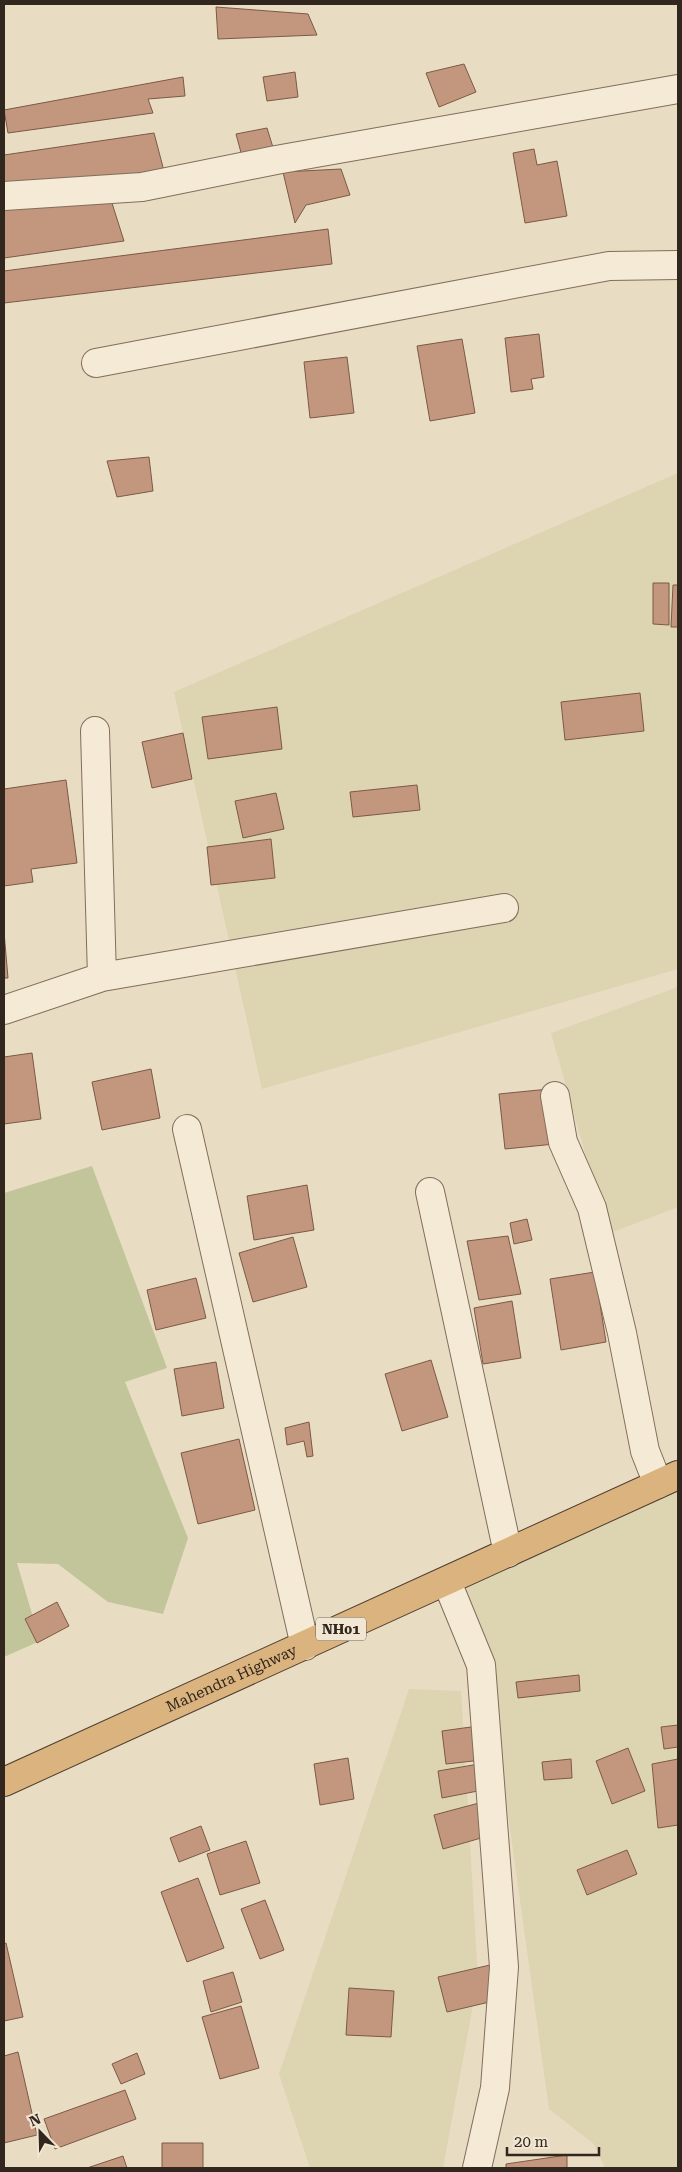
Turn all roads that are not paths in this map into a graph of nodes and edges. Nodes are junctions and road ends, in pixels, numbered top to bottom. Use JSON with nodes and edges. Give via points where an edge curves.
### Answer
{"nodes":[{"id":1,"x":678,"y":89,"type":"edge"},
{"id":2,"x":4,"y":196,"type":"edge"},
{"id":3,"x":678,"y":265,"type":"edge"},
{"id":4,"x":96,"y":363,"type":"dead end"},
{"id":5,"x":95,"y":731,"type":"dead end"},
{"id":6,"x":504,"y":908,"type":"dead end"},
{"id":7,"x":102,"y":977,"type":"junction"},
{"id":8,"x":4,"y":1010,"type":"edge"},
{"id":9,"x":555,"y":1096,"type":"dead end"},
{"id":10,"x":187,"y":1129,"type":"dead end"},
{"id":11,"x":430,"y":1192,"type":"dead end"},
{"id":12,"x":668,"y":1480,"type":"edge"},
{"id":13,"x":508,"y":1553,"type":"junction"},
{"id":14,"x":447,"y":1582,"type":"junction"},
{"id":15,"x":305,"y":1646,"type":"junction"},
{"id":16,"x":4,"y":1782,"type":"edge"},
{"id":17,"x":477,"y":2168,"type":"edge"}],
"edges":[{"from":1,"to":2,"type":"street","via":[[142,187]]},
{"from":3,"to":4,"type":"street","via":[[609,266]]},
{"from":5,"to":7,"type":"street"},
{"from":6,"to":7,"type":"street"},
{"from":7,"to":8,"type":"street"},
{"from":9,"to":12,"type":"street","via":[[563,1142],[592,1208],[622,1333],[645,1451]]},
{"from":10,"to":15,"type":"street"},
{"from":11,"to":13,"type":"street"},
{"from":12,"to":13,"type":"highway","name":"Mahendra Highway","number":"NH01"},
{"from":13,"to":14,"type":"highway","name":"Mahendra Highway","number":"NH01"},
{"from":14,"to":15,"type":"highway","name":"Mahendra Highway","number":"NH01"},
{"from":14,"to":17,"type":"street","via":[[481,1666],[504,1967],[495,2088]]},
{"from":15,"to":16,"type":"highway","name":"Mahendra Highway","number":"NH01"}]}
